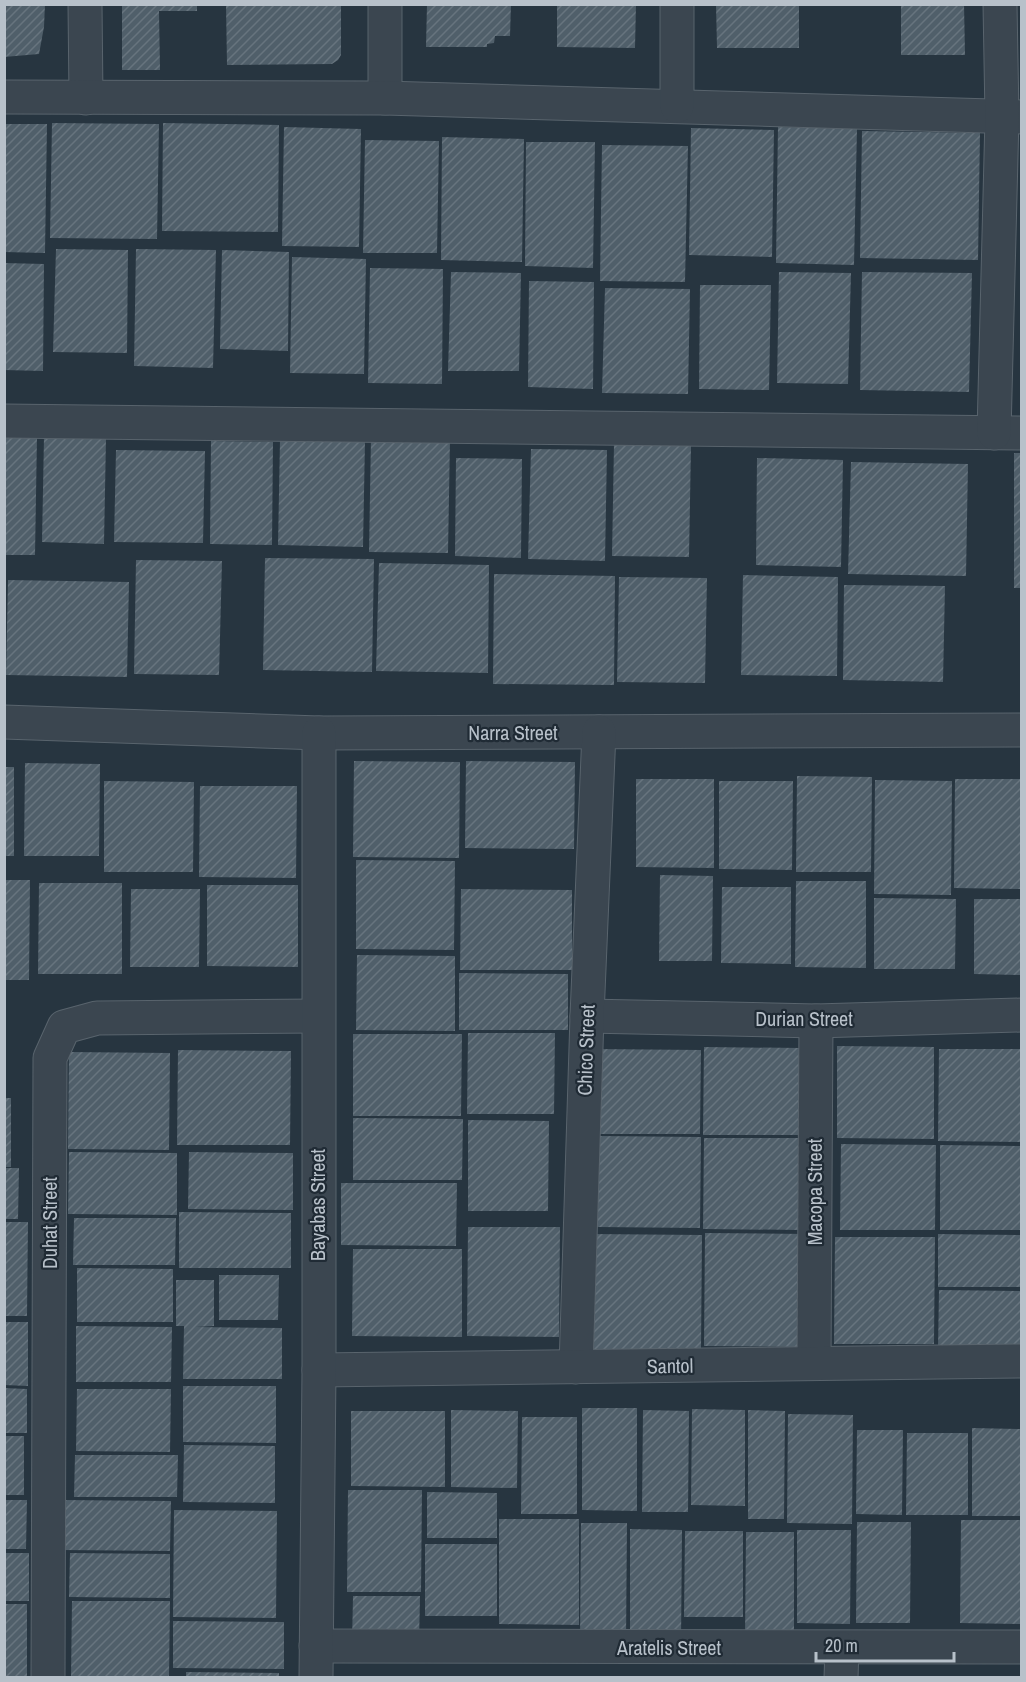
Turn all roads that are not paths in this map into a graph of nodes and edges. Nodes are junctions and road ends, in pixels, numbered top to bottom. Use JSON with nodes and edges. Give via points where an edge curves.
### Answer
{"nodes":[{"id":1,"x":85,"y":4,"type":"edge"},
{"id":2,"x":385,"y":4,"type":"edge"},
{"id":3,"x":677,"y":4,"type":"edge"},
{"id":4,"x":1000,"y":4,"type":"edge"},
{"id":5,"x":4,"y":97,"type":"edge"},
{"id":6,"x":86,"y":98,"type":"junction"},
{"id":7,"x":385,"y":98,"type":"junction"},
{"id":8,"x":676,"y":106,"type":"junction"},
{"id":9,"x":1012,"y":117,"type":"edge"},
{"id":10,"x":4,"y":421,"type":"edge"},
{"id":11,"x":1008,"y":433,"type":"edge"},
{"id":12,"x":4,"y":722,"type":"edge"},
{"id":13,"x":1022,"y":730,"type":"edge"},
{"id":14,"x":599,"y":732,"type":"junction"},
{"id":15,"x":319,"y":733,"type":"junction"},
{"id":16,"x":1022,"y":1015,"type":"edge"},
{"id":17,"x":318,"y":1016,"type":"junction"},
{"id":18,"x":587,"y":1016,"type":"junction"},
{"id":19,"x":816,"y":1021,"type":"junction"},
{"id":20,"x":1022,"y":1361,"type":"edge"},
{"id":21,"x":814,"y":1364,"type":"junction"},
{"id":22,"x":576,"y":1367,"type":"junction"},
{"id":23,"x":319,"y":1370,"type":"junction"},
{"id":24,"x":1022,"y":1647,"type":"edge"},
{"id":25,"x":316,"y":1662,"type":"edge"},
{"id":26,"x":841,"y":1663,"type":"edge"},
{"id":27,"x":48,"y":1677,"type":"edge"}],
"edges":[{"from":1,"to":6,"type":"street"},
{"from":2,"to":7,"type":"street"},
{"from":3,"to":8,"type":"street"},
{"from":4,"to":9,"type":"street"},
{"from":5,"to":6,"type":"street"},
{"from":6,"to":7,"type":"street"},
{"from":7,"to":8,"type":"street"},
{"from":8,"to":9,"type":"street"},
{"from":9,"to":11,"type":"street"},
{"from":10,"to":11,"type":"street"},
{"from":12,"to":15,"type":"street","name":"Narra Street"},
{"from":13,"to":14,"type":"street","name":"Narra Street"},
{"from":14,"to":15,"type":"street","name":"Narra Street"},
{"from":14,"to":18,"type":"street","name":"Chico Street"},
{"from":15,"to":17,"type":"street","name":"Bayabas Street"},
{"from":16,"to":19,"type":"street","name":"Durian Street"},
{"from":17,"to":23,"type":"street","name":"Bayabas Street"},
{"from":17,"to":27,"type":"street","name":"Duhat Street","via":[[97,1018],[64,1027],[50,1058]]},
{"from":18,"to":19,"type":"street","name":"Durian Street"},
{"from":18,"to":22,"type":"street","name":"Chico Street"},
{"from":19,"to":21,"type":"street","name":"Macopa Street"},
{"from":20,"to":21,"type":"street","name":"Santol"},
{"from":21,"to":22,"type":"street","name":"Santol"},
{"from":22,"to":23,"type":"street","name":"Santol"},
{"from":23,"to":25,"type":"street","name":"Bayabas Street"},
{"from":24,"to":26,"type":"street","name":"Aratelis Street"},
{"from":25,"to":26,"type":"street","name":"Aratelis Street"}]}
